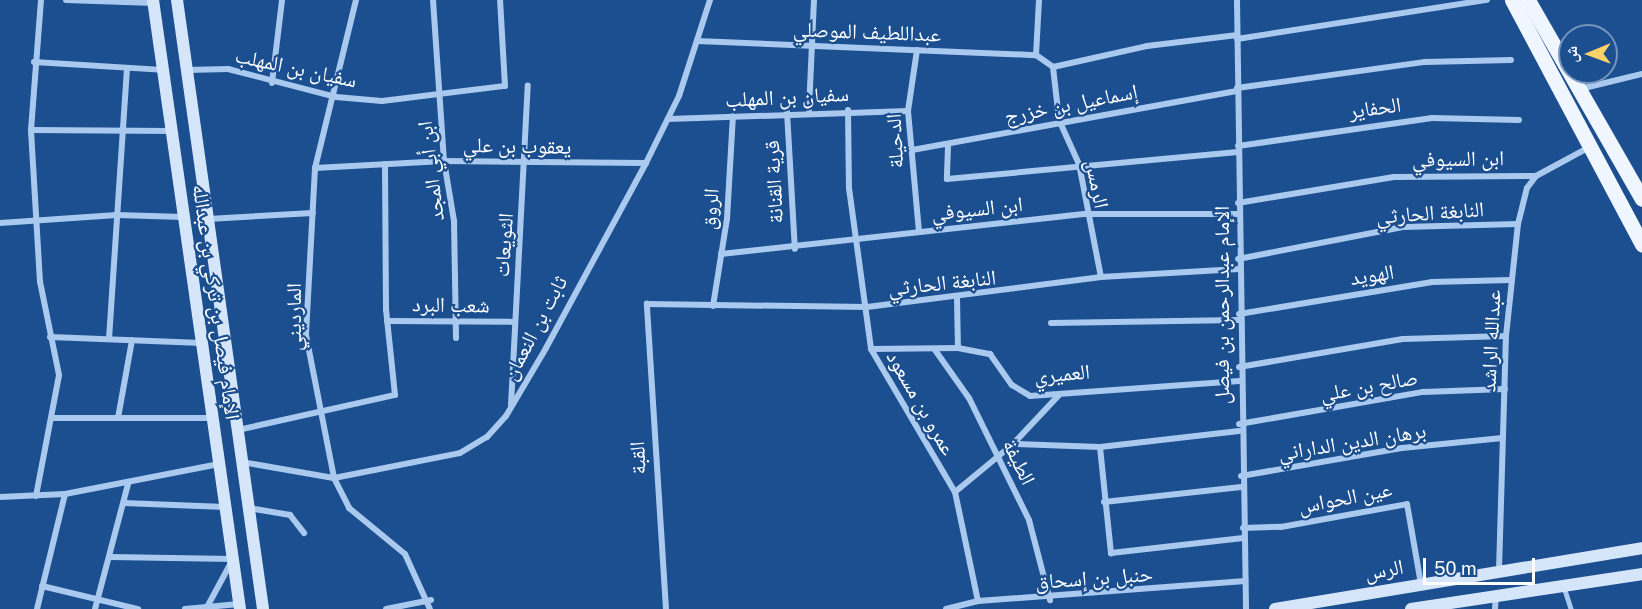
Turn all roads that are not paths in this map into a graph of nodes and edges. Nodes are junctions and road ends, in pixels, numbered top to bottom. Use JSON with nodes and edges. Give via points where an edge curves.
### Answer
{"nodes":[{"id":1,"x":40,"y":0,"type":"edge"},
{"id":2,"x":66,"y":0,"type":"edge"},
{"id":3,"x":177,"y":0,"type":"edge"},
{"id":4,"x":282,"y":0,"type":"edge"},
{"id":5,"x":356,"y":0,"type":"edge"},
{"id":6,"x":433,"y":0,"type":"edge"},
{"id":7,"x":500,"y":0,"type":"edge"},
{"id":8,"x":710,"y":0,"type":"edge"},
{"id":9,"x":814,"y":0,"type":"edge"},
{"id":10,"x":1039,"y":0,"type":"edge"},
{"id":11,"x":1237,"y":0,"type":"edge"},
{"id":12,"x":1487,"y":0,"type":"edge"},
{"id":13,"x":1512,"y":0,"type":"edge"},
{"id":14,"x":1528,"y":0,"type":"edge"},
{"id":15,"x":153,"y":1,"type":"edge"},
{"id":16,"x":1237,"y":37,"type":"junction"},
{"id":17,"x":697,"y":41,"type":"junction"},
{"id":18,"x":810,"y":47,"type":"junction"},
{"id":19,"x":917,"y":50,"type":"junction"},
{"id":20,"x":1036,"y":55,"type":"junction"},
{"id":21,"x":1511,"y":60,"type":"dead end"},
{"id":22,"x":34,"y":62,"type":"junction"},
{"id":23,"x":1053,"y":67,"type":"junction"},
{"id":24,"x":127,"y":70,"type":"junction"},
{"id":25,"x":164,"y":70,"type":"junction"},
{"id":26,"x":187,"y":70,"type":"junction"},
{"id":27,"x":1642,"y":74,"type":"edge"},
{"id":28,"x":272,"y":83,"type":"junction"},
{"id":29,"x":528,"y":85,"type":"dead end"},
{"id":30,"x":1237,"y":90,"type":"junction"},
{"id":31,"x":1580,"y":90,"type":"junction"},
{"id":32,"x":439,"y":95,"type":"junction"},
{"id":33,"x":336,"y":97,"type":"junction"},
{"id":34,"x":809,"y":110,"type":"junction"},
{"id":35,"x":848,"y":110,"type":"junction"},
{"id":36,"x":908,"y":111,"type":"junction"},
{"id":37,"x":787,"y":112,"type":"junction"},
{"id":38,"x":733,"y":116,"type":"junction"},
{"id":39,"x":668,"y":119,"type":"junction"},
{"id":40,"x":1059,"y":120,"type":"junction"},
{"id":41,"x":1519,"y":120,"type":"dead end"},
{"id":42,"x":31,"y":130,"type":"junction"},
{"id":43,"x":172,"y":131,"type":"junction"},
{"id":44,"x":123,"y":132,"type":"junction"},
{"id":45,"x":948,"y":146,"type":"junction"},
{"id":46,"x":1238,"y":149,"type":"junction"},
{"id":47,"x":1586,"y":149,"type":"junction"},
{"id":48,"x":912,"y":150,"type":"junction"},
{"id":49,"x":444,"y":161,"type":"junction"},
{"id":50,"x":525,"y":163,"type":"junction"},
{"id":51,"x":646,"y":163,"type":"junction"},
{"id":52,"x":385,"y":164,"type":"junction"},
{"id":53,"x":1079,"y":164,"type":"junction"},
{"id":54,"x":315,"y":168,"type":"junction"},
{"id":55,"x":1536,"y":176,"type":"junction"},
{"id":56,"x":1642,"y":199,"type":"edge"},
{"id":57,"x":1238,"y":203,"type":"junction"},
{"id":58,"x":313,"y":213,"type":"junction"},
{"id":59,"x":1086,"y":214,"type":"junction"},
{"id":60,"x":1238,"y":214,"type":"junction"},
{"id":61,"x":117,"y":215,"type":"junction"},
{"id":62,"x":184,"y":217,"type":"junction"},
{"id":63,"x":208,"y":219,"type":"junction"},
{"id":64,"x":0,"y":223,"type":"edge"},
{"id":65,"x":37,"y":224,"type":"junction"},
{"id":66,"x":1518,"y":224,"type":"junction"},
{"id":67,"x":919,"y":231,"type":"junction"},
{"id":68,"x":859,"y":240,"type":"junction"},
{"id":69,"x":1642,"y":245,"type":"edge"},
{"id":70,"x":795,"y":249,"type":"junction"},
{"id":71,"x":721,"y":254,"type":"junction"},
{"id":72,"x":1239,"y":259,"type":"junction"},
{"id":73,"x":1239,"y":269,"type":"junction"},
{"id":74,"x":1101,"y":277,"type":"junction"},
{"id":75,"x":1511,"y":280,"type":"junction"},
{"id":76,"x":957,"y":298,"type":"junction"},
{"id":77,"x":647,"y":304,"type":"joint"},
{"id":78,"x":713,"y":306,"type":"junction"},
{"id":79,"x":867,"y":307,"type":"junction"},
{"id":80,"x":1239,"y":317,"type":"junction"},
{"id":81,"x":387,"y":321,"type":"junction"},
{"id":82,"x":456,"y":321,"type":"junction"},
{"id":83,"x":515,"y":322,"type":"junction"},
{"id":84,"x":1051,"y":323,"type":"dead end"},
{"id":85,"x":1506,"y":336,"type":"junction"},
{"id":86,"x":50,"y":337,"type":"junction"},
{"id":87,"x":109,"y":339,"type":"junction"},
{"id":88,"x":456,"y":339,"type":"dead end"},
{"id":89,"x":132,"y":340,"type":"junction"},
{"id":90,"x":202,"y":343,"type":"junction"},
{"id":91,"x":958,"y":348,"type":"junction"},
{"id":92,"x":872,"y":349,"type":"junction"},
{"id":93,"x":935,"y":350,"type":"junction"},
{"id":94,"x":1239,"y":367,"type":"junction"},
{"id":95,"x":1239,"y":381,"type":"junction"},
{"id":96,"x":1505,"y":389,"type":"junction"},
{"id":97,"x":1059,"y":395,"type":"junction"},
{"id":98,"x":511,"y":407,"type":"junction"},
{"id":99,"x":321,"y":414,"type":"junction"},
{"id":100,"x":213,"y":417,"type":"junction"},
{"id":101,"x":53,"y":418,"type":"junction"},
{"id":102,"x":118,"y":418,"type":"junction"},
{"id":103,"x":1239,"y":428,"type":"junction"},
{"id":104,"x":238,"y":430,"type":"junction"},
{"id":105,"x":1503,"y":438,"type":"junction"},
{"id":106,"x":1013,"y":444,"type":"junction"},
{"id":107,"x":1100,"y":447,"type":"junction"},
{"id":108,"x":998,"y":455,"type":"junction"},
{"id":109,"x":242,"y":462,"type":"junction"},
{"id":110,"x":220,"y":464,"type":"junction"},
{"id":111,"x":1241,"y":476,"type":"junction"},
{"id":112,"x":334,"y":478,"type":"junction"},
{"id":113,"x":128,"y":484,"type":"junction"},
{"id":114,"x":1241,"y":487,"type":"junction"},
{"id":115,"x":955,"y":492,"type":"junction"},
{"id":116,"x":65,"y":494,"type":"junction"},
{"id":117,"x":36,"y":496,"type":"junction"},
{"id":118,"x":0,"y":497,"type":"edge"},
{"id":119,"x":1104,"y":502,"type":"junction"},
{"id":120,"x":124,"y":503,"type":"junction"},
{"id":121,"x":226,"y":507,"type":"junction"},
{"id":122,"x":249,"y":508,"type":"junction"},
{"id":123,"x":1243,"y":528,"type":"junction"},
{"id":124,"x":304,"y":532,"type":"dead end"},
{"id":125,"x":1243,"y":538,"type":"junction"},
{"id":126,"x":1642,"y":548,"type":"edge"},
{"id":127,"x":110,"y":557,"type":"junction"},
{"id":128,"x":233,"y":559,"type":"junction"},
{"id":129,"x":1499,"y":570,"type":"junction"},
{"id":130,"x":1642,"y":574,"type":"edge"},
{"id":131,"x":1245,"y":581,"type":"junction"},
{"id":132,"x":1421,"y":584,"type":"junction"},
{"id":133,"x":1563,"y":584,"type":"junction"},
{"id":134,"x":42,"y":586,"type":"junction"},
{"id":135,"x":1496,"y":594,"type":"junction"},
{"id":136,"x":431,"y":600,"type":"junction"},
{"id":137,"x":1050,"y":600,"type":"junction"},
{"id":138,"x":978,"y":601,"type":"junction"},
{"id":139,"x":95,"y":606,"type":"edge"},
{"id":140,"x":240,"y":606,"type":"edge"},
{"id":141,"x":206,"y":608,"type":"edge"},
{"id":142,"x":37,"y":609,"type":"edge"},
{"id":143,"x":138,"y":609,"type":"edge"},
{"id":144,"x":185,"y":609,"type":"edge"},
{"id":145,"x":263,"y":609,"type":"edge"},
{"id":146,"x":386,"y":609,"type":"edge"},
{"id":147,"x":430,"y":609,"type":"edge"},
{"id":148,"x":666,"y":609,"type":"edge"},
{"id":149,"x":946,"y":609,"type":"edge"},
{"id":150,"x":1246,"y":609,"type":"edge"},
{"id":151,"x":1275,"y":609,"type":"edge"},
{"id":152,"x":1411,"y":609,"type":"edge"},
{"id":153,"x":1494,"y":609,"type":"edge"},
{"id":154,"x":1571,"y":609,"type":"edge"}],
"edges":[{"from":1,"to":22,"type":"street"},
{"from":2,"to":15,"type":"street"},
{"from":3,"to":26,"type":"main road","name":"الإمام فيصل بن تركي بن عبدالله"},
{"from":4,"to":28,"type":"street"},
{"from":5,"to":33,"type":"street","name":"المارديني"},
{"from":6,"to":32,"type":"street","name":"ابن أبي المجد"},
{"from":7,"to":32,"type":"street","name":"سفيان بن المهلب","via":[[505,86]]},
{"from":8,"to":17,"type":"street","name":"ثابت بن النعمان"},
{"from":9,"to":18,"type":"street"},
{"from":10,"to":20,"type":"street"},
{"from":11,"to":16,"type":"street","name":"الإمام عبدالرحمن بن فيصل"},
{"from":12,"to":16,"type":"street"},
{"from":13,"to":47,"type":"main road"},
{"from":14,"to":31,"type":"main road"},
{"from":15,"to":25,"type":"main road","name":"الإمام فيصل بن تركي بن عبدالله"},
{"from":16,"to":23,"type":"street","via":[[1147,46]]},
{"from":16,"to":30,"type":"street","name":"الإمام عبدالرحمن بن فيصل"},
{"from":17,"to":18,"type":"street","name":"عبداللطيف الموصلي"},
{"from":17,"to":39,"type":"street","name":"ثابت بن النعمان"},
{"from":18,"to":19,"type":"street","name":"عبداللطيف الموصلي"},
{"from":18,"to":34,"type":"street"},
{"from":19,"to":20,"type":"street","name":"عبداللطيف الموصلي"},
{"from":19,"to":36,"type":"street","name":"الدحيلة"},
{"from":20,"to":23,"type":"street"},
{"from":21,"to":30,"type":"street","name":"إسماعيل بن خزرج","via":[[1425,62]]},
{"from":22,"to":24,"type":"street"},
{"from":22,"to":42,"type":"street"},
{"from":23,"to":40,"type":"street","name":"الرمس"},
{"from":24,"to":25,"type":"street"},
{"from":24,"to":44,"type":"street"},
{"from":25,"to":43,"type":"main road","name":"الإمام فيصل بن تركي بن عبدالله"},
{"from":26,"to":28,"type":"street","name":"سفيان بن المهلب","via":[[228,69]]},
{"from":26,"to":63,"type":"main road","name":"الإمام فيصل بن تركي بن عبدالله"},
{"from":27,"to":31,"type":"street"},
{"from":28,"to":33,"type":"street","name":"سفيان بن المهلب"},
{"from":29,"to":50,"type":"street","name":"الثويعات"},
{"from":30,"to":40,"type":"street","name":"إسماعيل بن خزرج"},
{"from":30,"to":46,"type":"street","name":"الإمام عبدالرحمن بن فيصل"},
{"from":31,"to":56,"type":"main road"},
{"from":32,"to":33,"type":"street","name":"سفيان بن المهلب","via":[[382,101]]},
{"from":32,"to":49,"type":"street","name":"ابن أبي المجد"},
{"from":33,"to":54,"type":"street","name":"المارديني"},
{"from":34,"to":35,"type":"street","name":"سفيان بن المهلب"},
{"from":34,"to":37,"type":"street","name":"سفيان بن المهلب"},
{"from":35,"to":36,"type":"street","name":"سفيان بن المهلب"},
{"from":35,"to":68,"type":"street","name":"عمرو بن مسعود","via":[[849,188]]},
{"from":36,"to":48,"type":"street","name":"الدحيلة"},
{"from":37,"to":38,"type":"street","name":"سفيان بن المهلب"},
{"from":37,"to":70,"type":"street","name":"قرية القنانة"},
{"from":38,"to":39,"type":"street","name":"سفيان بن المهلب"},
{"from":38,"to":71,"type":"street","name":"الروق"},
{"from":39,"to":51,"type":"street","name":"ثابت بن النعمان"},
{"from":40,"to":45,"type":"street","name":"إسماعيل بن خزرج"},
{"from":40,"to":53,"type":"street","name":"الرمس"},
{"from":41,"to":46,"type":"street","name":"الحفاير","via":[[1432,117]]},
{"from":42,"to":44,"type":"street"},
{"from":42,"to":65,"type":"street"},
{"from":43,"to":44,"type":"street"},
{"from":43,"to":62,"type":"main road","name":"الإمام فيصل بن تركي بن عبدالله"},
{"from":44,"to":61,"type":"street"},
{"from":45,"to":48,"type":"street","name":"إسماعيل بن خزرج"},
{"from":45,"to":53,"type":"street","via":[[947,179]]},
{"from":46,"to":53,"type":"street","name":"الحفاير"},
{"from":46,"to":57,"type":"street","name":"الإمام عبدالرحمن بن فيصل"},
{"from":47,"to":55,"type":"street"},
{"from":47,"to":69,"type":"main road"},
{"from":48,"to":67,"type":"street","name":"الدحيلة"},
{"from":49,"to":50,"type":"street","name":"يعقوب بن علي"},
{"from":49,"to":52,"type":"street","name":"يعقوب بن علي"},
{"from":49,"to":82,"type":"street","name":"ابن أبي المجد","via":[[454,221]]},
{"from":50,"to":51,"type":"street","name":"يعقوب بن علي"},
{"from":50,"to":83,"type":"street","name":"الثويعات"},
{"from":51,"to":98,"type":"street","name":"ثابت بن النعمان"},
{"from":52,"to":54,"type":"street","name":"يعقوب بن علي"},
{"from":52,"to":81,"type":"street"},
{"from":53,"to":59,"type":"street","name":"الرمس"},
{"from":54,"to":58,"type":"street","name":"المارديني"},
{"from":55,"to":57,"type":"street","name":"ابن السيوفي","via":[[1394,177]]},
{"from":55,"to":66,"type":"street","name":"عبدالله الراشد","via":[[1527,188]]},
{"from":57,"to":60,"type":"street","name":"الإمام عبدالرحمن بن فيصل"},
{"from":58,"to":63,"type":"street"},
{"from":58,"to":99,"type":"street","name":"المارديني","via":[[306,335]]},
{"from":59,"to":60,"type":"street","name":"ابن السيوفي"},
{"from":59,"to":67,"type":"street","name":"ابن السيوفي"},
{"from":59,"to":74,"type":"street","name":"الرمس"},
{"from":60,"to":72,"type":"street","name":"الإمام عبدالرحمن بن فيصل"},
{"from":61,"to":62,"type":"street"},
{"from":61,"to":65,"type":"street"},
{"from":61,"to":87,"type":"street"},
{"from":62,"to":90,"type":"main road","name":"الإمام فيصل بن تركي بن عبدالله"},
{"from":63,"to":104,"type":"main road","name":"الإمام فيصل بن تركي بن عبدالله"},
{"from":64,"to":65,"type":"street"},
{"from":65,"to":86,"type":"street"},
{"from":66,"to":72,"type":"street","name":"النابغة الحارثي","via":[[1403,227]]},
{"from":66,"to":75,"type":"street","name":"عبدالله الراشد"},
{"from":67,"to":68,"type":"street","name":"ابن السيوفي"},
{"from":68,"to":70,"type":"street","name":"ابن السيوفي"},
{"from":68,"to":79,"type":"street","name":"عمرو بن مسعود"},
{"from":70,"to":71,"type":"street","name":"ابن السيوفي"},
{"from":71,"to":78,"type":"street","name":"الروق"},
{"from":72,"to":73,"type":"street","name":"الإمام عبدالرحمن بن فيصل"},
{"from":73,"to":74,"type":"street","name":"النابغة الحارثي"},
{"from":73,"to":80,"type":"street","name":"الإمام عبدالرحمن بن فيصل"},
{"from":74,"to":76,"type":"street","name":"النابغة الحارثي"},
{"from":75,"to":80,"type":"street","name":"الهويد","via":[[1432,282]]},
{"from":75,"to":85,"type":"street","name":"عبدالله الراشد"},
{"from":76,"to":79,"type":"street","name":"النابغة الحارثي"},
{"from":76,"to":91,"type":"street"},
{"from":77,"to":78,"type":"street","name":"النابغة الحارثي"},
{"from":77,"to":148,"type":"street","name":"القبة"},
{"from":78,"to":79,"type":"street","name":"النابغة الحارثي"},
{"from":79,"to":92,"type":"street","name":"عمرو بن مسعود"},
{"from":80,"to":84,"type":"street","name":"الهويد"},
{"from":80,"to":94,"type":"street","name":"الإمام عبدالرحمن بن فيصل"},
{"from":81,"to":82,"type":"street","name":"شعب البرد"},
{"from":81,"to":99,"type":"street","via":[[395,395]]},
{"from":82,"to":83,"type":"street","name":"شعب البرد"},
{"from":82,"to":88,"type":"street","name":"ابن أبي المجد"},
{"from":83,"to":98,"type":"street","name":"الثويعات"},
{"from":85,"to":94,"type":"street","via":[[1403,339]]},
{"from":85,"to":96,"type":"street","name":"عبدالله الراشد"},
{"from":86,"to":87,"type":"street"},
{"from":86,"to":101,"type":"street","via":[[59,375]]},
{"from":87,"to":89,"type":"street"},
{"from":89,"to":90,"type":"street"},
{"from":89,"to":102,"type":"street"},
{"from":90,"to":100,"type":"main road","name":"الإمام فيصل بن تركي بن عبدالله"},
{"from":91,"to":93,"type":"street","name":"العميري"},
{"from":91,"to":97,"type":"street","name":"العميري","via":[[990,354],[1012,385],[1030,396]]},
{"from":92,"to":93,"type":"street","name":"العميري"},
{"from":92,"to":115,"type":"street","name":"عمرو بن مسعود"},
{"from":93,"to":108,"type":"street","name":"الطيفة"},
{"from":94,"to":95,"type":"street","name":"الإمام عبدالرحمن بن فيصل"},
{"from":95,"to":97,"type":"street","name":"العميري","via":[[1093,387]]},
{"from":95,"to":103,"type":"street","name":"الإمام عبدالرحمن بن فيصل"},
{"from":96,"to":103,"type":"street","name":"صالح بن علي","via":[[1423,392]]},
{"from":96,"to":105,"type":"street","name":"عبدالله الراشد"},
{"from":97,"to":106,"type":"street"},
{"from":98,"to":112,"type":"street","name":"ثابت بن النعمان","via":[[487,437],[460,453]]},
{"from":99,"to":104,"type":"street"},
{"from":99,"to":112,"type":"street","name":"المارديني"},
{"from":100,"to":102,"type":"street"},
{"from":100,"to":110,"type":"main road","name":"الإمام فيصل بن تركي بن عبدالله"},
{"from":101,"to":102,"type":"street"},
{"from":101,"to":117,"type":"street"},
{"from":103,"to":107,"type":"street","name":"صالح بن علي"},
{"from":103,"to":111,"type":"street","name":"الإمام عبدالرحمن بن فيصل"},
{"from":104,"to":109,"type":"main road","name":"الإمام فيصل بن تركي بن عبدالله"},
{"from":105,"to":111,"type":"street","name":"برهان الدين الداراني","via":[[1402,448]]},
{"from":105,"to":129,"type":"street","name":"عبدالله الراشد"},
{"from":106,"to":107,"type":"street","name":"صالح بن علي"},
{"from":106,"to":108,"type":"street"},
{"from":107,"to":119,"type":"street"},
{"from":108,"to":115,"type":"street"},
{"from":108,"to":137,"type":"street","name":"الطيفة","via":[[1029,520]]},
{"from":109,"to":112,"type":"street","name":"ثابت بن النعمان"},
{"from":109,"to":122,"type":"main road","name":"الإمام فيصل بن تركي بن عبدالله"},
{"from":110,"to":113,"type":"street"},
{"from":110,"to":121,"type":"main road","name":"الإمام فيصل بن تركي بن عبدالله"},
{"from":111,"to":114,"type":"street","name":"الإمام عبدالرحمن بن فيصل"},
{"from":112,"to":136,"type":"street","name":"المارديني","via":[[349,508],[405,554]]},
{"from":113,"to":116,"type":"street"},
{"from":113,"to":120,"type":"street"},
{"from":114,"to":119,"type":"street"},
{"from":114,"to":123,"type":"street","name":"الإمام عبدالرحمن بن فيصل"},
{"from":115,"to":138,"type":"street","name":"عمرو بن مسعود"},
{"from":116,"to":117,"type":"street"},
{"from":116,"to":134,"type":"street"},
{"from":117,"to":118,"type":"street"},
{"from":119,"to":125,"type":"street","via":[[1111,553]]},
{"from":120,"to":121,"type":"street"},
{"from":120,"to":127,"type":"street"},
{"from":121,"to":128,"type":"main road","name":"الإمام فيصل بن تركي بن عبدالله"},
{"from":122,"to":124,"type":"street","via":[[290,515]]},
{"from":122,"to":145,"type":"main road","name":"الإمام فيصل بن تركي بن عبدالله"},
{"from":123,"to":125,"type":"street","name":"الإمام عبدالرحمن بن فيصل"},
{"from":123,"to":132,"type":"street","name":"عين الحواس","via":[[1281,527],[1407,504]]},
{"from":125,"to":131,"type":"street","name":"الإمام عبدالرحمن بن فيصل"},
{"from":126,"to":129,"type":"main road","name":"الرس"},
{"from":127,"to":128,"type":"street"},
{"from":127,"to":139,"type":"street"},
{"from":128,"to":140,"type":"main road","name":"الإمام فيصل بن تركي بن عبدالله"},
{"from":128,"to":141,"type":"street"},
{"from":129,"to":132,"type":"main road","name":"الرس"},
{"from":130,"to":133,"type":"main road","name":"الرس"},
{"from":131,"to":137,"type":"street","name":"حنبل بن إسحاق"},
{"from":131,"to":150,"type":"street","name":"الإمام عبدالرحمن بن فيصل"},
{"from":132,"to":151,"type":"main road","name":"الرس"},
{"from":133,"to":135,"type":"main road","name":"الرس"},
{"from":133,"to":154,"type":"lane"},
{"from":134,"to":139,"type":"street"},
{"from":134,"to":142,"type":"street"},
{"from":135,"to":152,"type":"main road","name":"الرس"},
{"from":135,"to":153,"type":"street"},
{"from":136,"to":146,"type":"street"},
{"from":136,"to":147,"type":"street"},
{"from":137,"to":138,"type":"street","name":"حنبل بن إسحاق"},
{"from":138,"to":149,"type":"street","name":"حنبل بن إسحاق"},
{"from":139,"to":143,"type":"street"},
{"from":140,"to":141,"type":"street"},
{"from":141,"to":144,"type":"street"}]}
